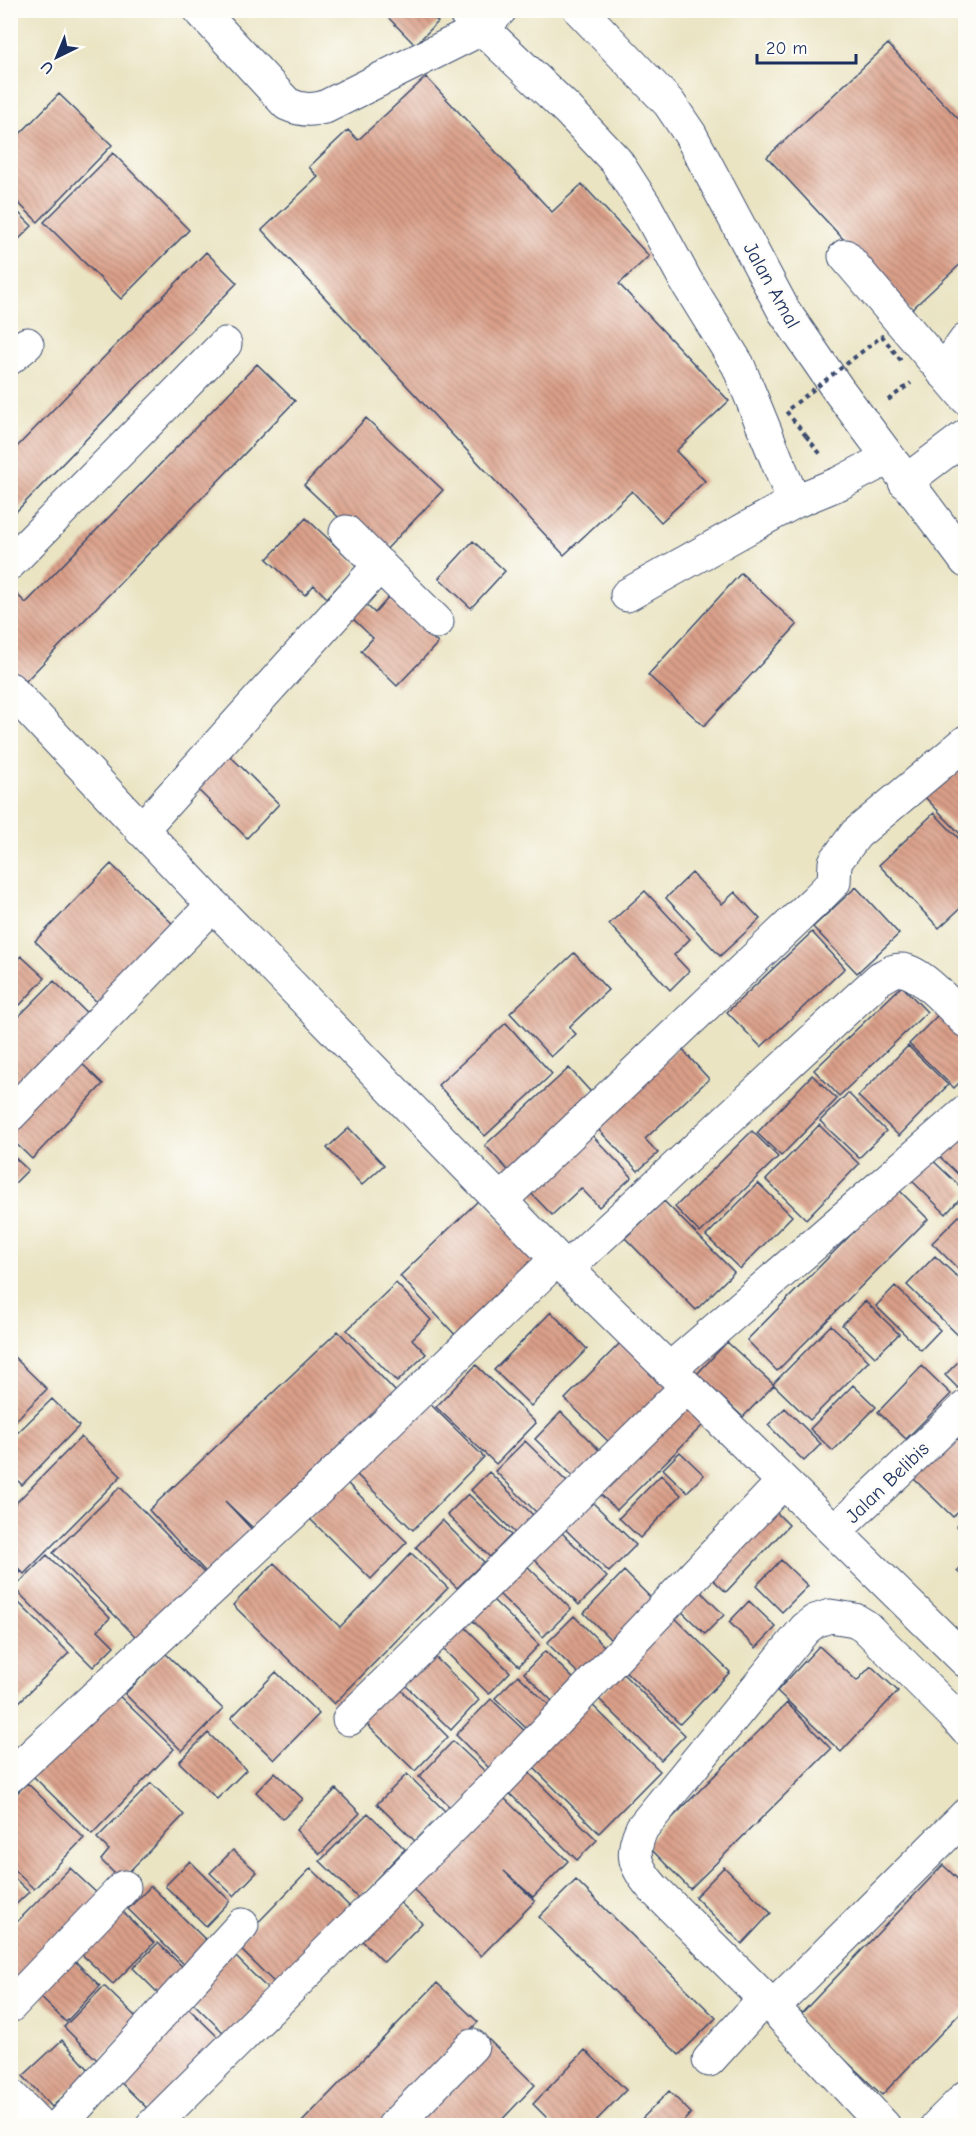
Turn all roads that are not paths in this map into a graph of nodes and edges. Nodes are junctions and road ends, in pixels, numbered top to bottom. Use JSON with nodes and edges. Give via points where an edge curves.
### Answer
{"nodes":[{"id":1,"x":200,"y":10,"type":"edge"},
{"id":2,"x":580,"y":10,"type":"edge"},
{"id":3,"x":481,"y":17,"type":"edge"},
{"id":4,"x":845,"y":256,"type":"dead end"},
{"id":5,"x":966,"y":340,"type":"edge"},
{"id":6,"x":225,"y":344,"type":"dead end"},
{"id":7,"x":943,"y":372,"type":"junction"},
{"id":8,"x":966,"y":398,"type":"edge"},
{"id":9,"x":966,"y":436,"type":"edge"},
{"id":10,"x":896,"y":470,"type":"junction"},
{"id":11,"x":794,"y":502,"type":"junction"},
{"id":12,"x":346,"y":532,"type":"dead end"},
{"id":13,"x":966,"y":561,"type":"edge"},
{"id":14,"x":10,"y":563,"type":"edge"},
{"id":15,"x":381,"y":565,"type":"junction"},
{"id":16,"x":627,"y":595,"type":"dead end"},
{"id":17,"x":437,"y":622,"type":"dead end"},
{"id":18,"x":10,"y":689,"type":"edge"},
{"id":19,"x":966,"y":742,"type":"edge"},
{"id":20,"x":141,"y":830,"type":"junction"},
{"id":21,"x":213,"y":905,"type":"junction"},
{"id":22,"x":966,"y":1021,"type":"edge"},
{"id":23,"x":966,"y":1112,"type":"edge"},
{"id":24,"x":10,"y":1115,"type":"edge"},
{"id":25,"x":501,"y":1200,"type":"junction"},
{"id":26,"x":562,"y":1263,"type":"junction"},
{"id":27,"x":678,"y":1379,"type":"junction"},
{"id":28,"x":966,"y":1407,"type":"edge"},
{"id":29,"x":783,"y":1482,"type":"junction"},
{"id":30,"x":835,"y":1532,"type":"junction"},
{"id":31,"x":966,"y":1661,"type":"edge"},
{"id":32,"x":349,"y":1719,"type":"dead end"},
{"id":33,"x":966,"y":1729,"type":"edge"},
{"id":34,"x":10,"y":1776,"type":"edge"},
{"id":35,"x":966,"y":1815,"type":"edge"},
{"id":36,"x":124,"y":1887,"type":"dead end"},
{"id":37,"x":242,"y":1924,"type":"dead end"},
{"id":38,"x":768,"y":2003,"type":"junction"},
{"id":39,"x":10,"y":2006,"type":"edge"},
{"id":40,"x":472,"y":2046,"type":"dead end"},
{"id":41,"x":709,"y":2060,"type":"dead end"},
{"id":42,"x":10,"y":2095,"type":"edge"},
{"id":43,"x":966,"y":2097,"type":"edge"},
{"id":44,"x":40,"y":2126,"type":"edge"},
{"id":45,"x":59,"y":2126,"type":"edge"},
{"id":46,"x":152,"y":2126,"type":"edge"},
{"id":47,"x":393,"y":2126,"type":"edge"},
{"id":48,"x":884,"y":2126,"type":"edge"},
{"id":49,"x":937,"y":2126,"type":"edge"}],
"edges":[{"from":1,"to":3,"type":"street","via":[[287,104],[305,110],[325,107]]},
{"from":2,"to":10,"type":"street","name":"Jalan Amal","via":[[669,103],[685,126],[784,311]]},
{"from":3,"to":11,"type":"street","via":[[616,161],[648,209],[686,281],[738,365]]},
{"from":4,"to":7,"type":"street"},
{"from":5,"to":7,"type":"street"},
{"from":6,"to":14,"type":"street"},
{"from":7,"to":8,"type":"street"},
{"from":9,"to":10,"type":"street"},
{"from":10,"to":11,"type":"street","via":[[840,483]]},
{"from":10,"to":13,"type":"street","name":"Jalan Amal"},
{"from":11,"to":16,"type":"street"},
{"from":12,"to":15,"type":"street"},
{"from":15,"to":17,"type":"street"},
{"from":15,"to":20,"type":"street"},
{"from":18,"to":20,"type":"street"},
{"from":19,"to":25,"type":"street","via":[[856,834],[835,862],[834,882]]},
{"from":20,"to":21,"type":"street"},
{"from":21,"to":24,"type":"street"},
{"from":21,"to":25,"type":"street"},
{"from":22,"to":26,"type":"street","via":[[912,973],[901,970],[880,978]]},
{"from":23,"to":27,"type":"street"},
{"from":25,"to":26,"type":"street"},
{"from":26,"to":27,"type":"street"},
{"from":26,"to":34,"type":"street"},
{"from":27,"to":29,"type":"street"},
{"from":27,"to":32,"type":"street"},
{"from":28,"to":30,"type":"street","name":"Jalan Belibis"},
{"from":29,"to":30,"type":"street"},
{"from":29,"to":46,"type":"street","via":[[494,1786]]},
{"from":30,"to":31,"type":"street"},
{"from":33,"to":38,"type":"street","via":[[865,1626],[830,1616],[805,1629],[642,1828],[634,1845],[642,1876]]},
{"from":35,"to":38,"type":"street"},
{"from":36,"to":39,"type":"street"},
{"from":37,"to":45,"type":"street"},
{"from":38,"to":41,"type":"street"},
{"from":38,"to":48,"type":"street"},
{"from":40,"to":47,"type":"street"},
{"from":42,"to":44,"type":"street"},
{"from":43,"to":49,"type":"street"}]}
